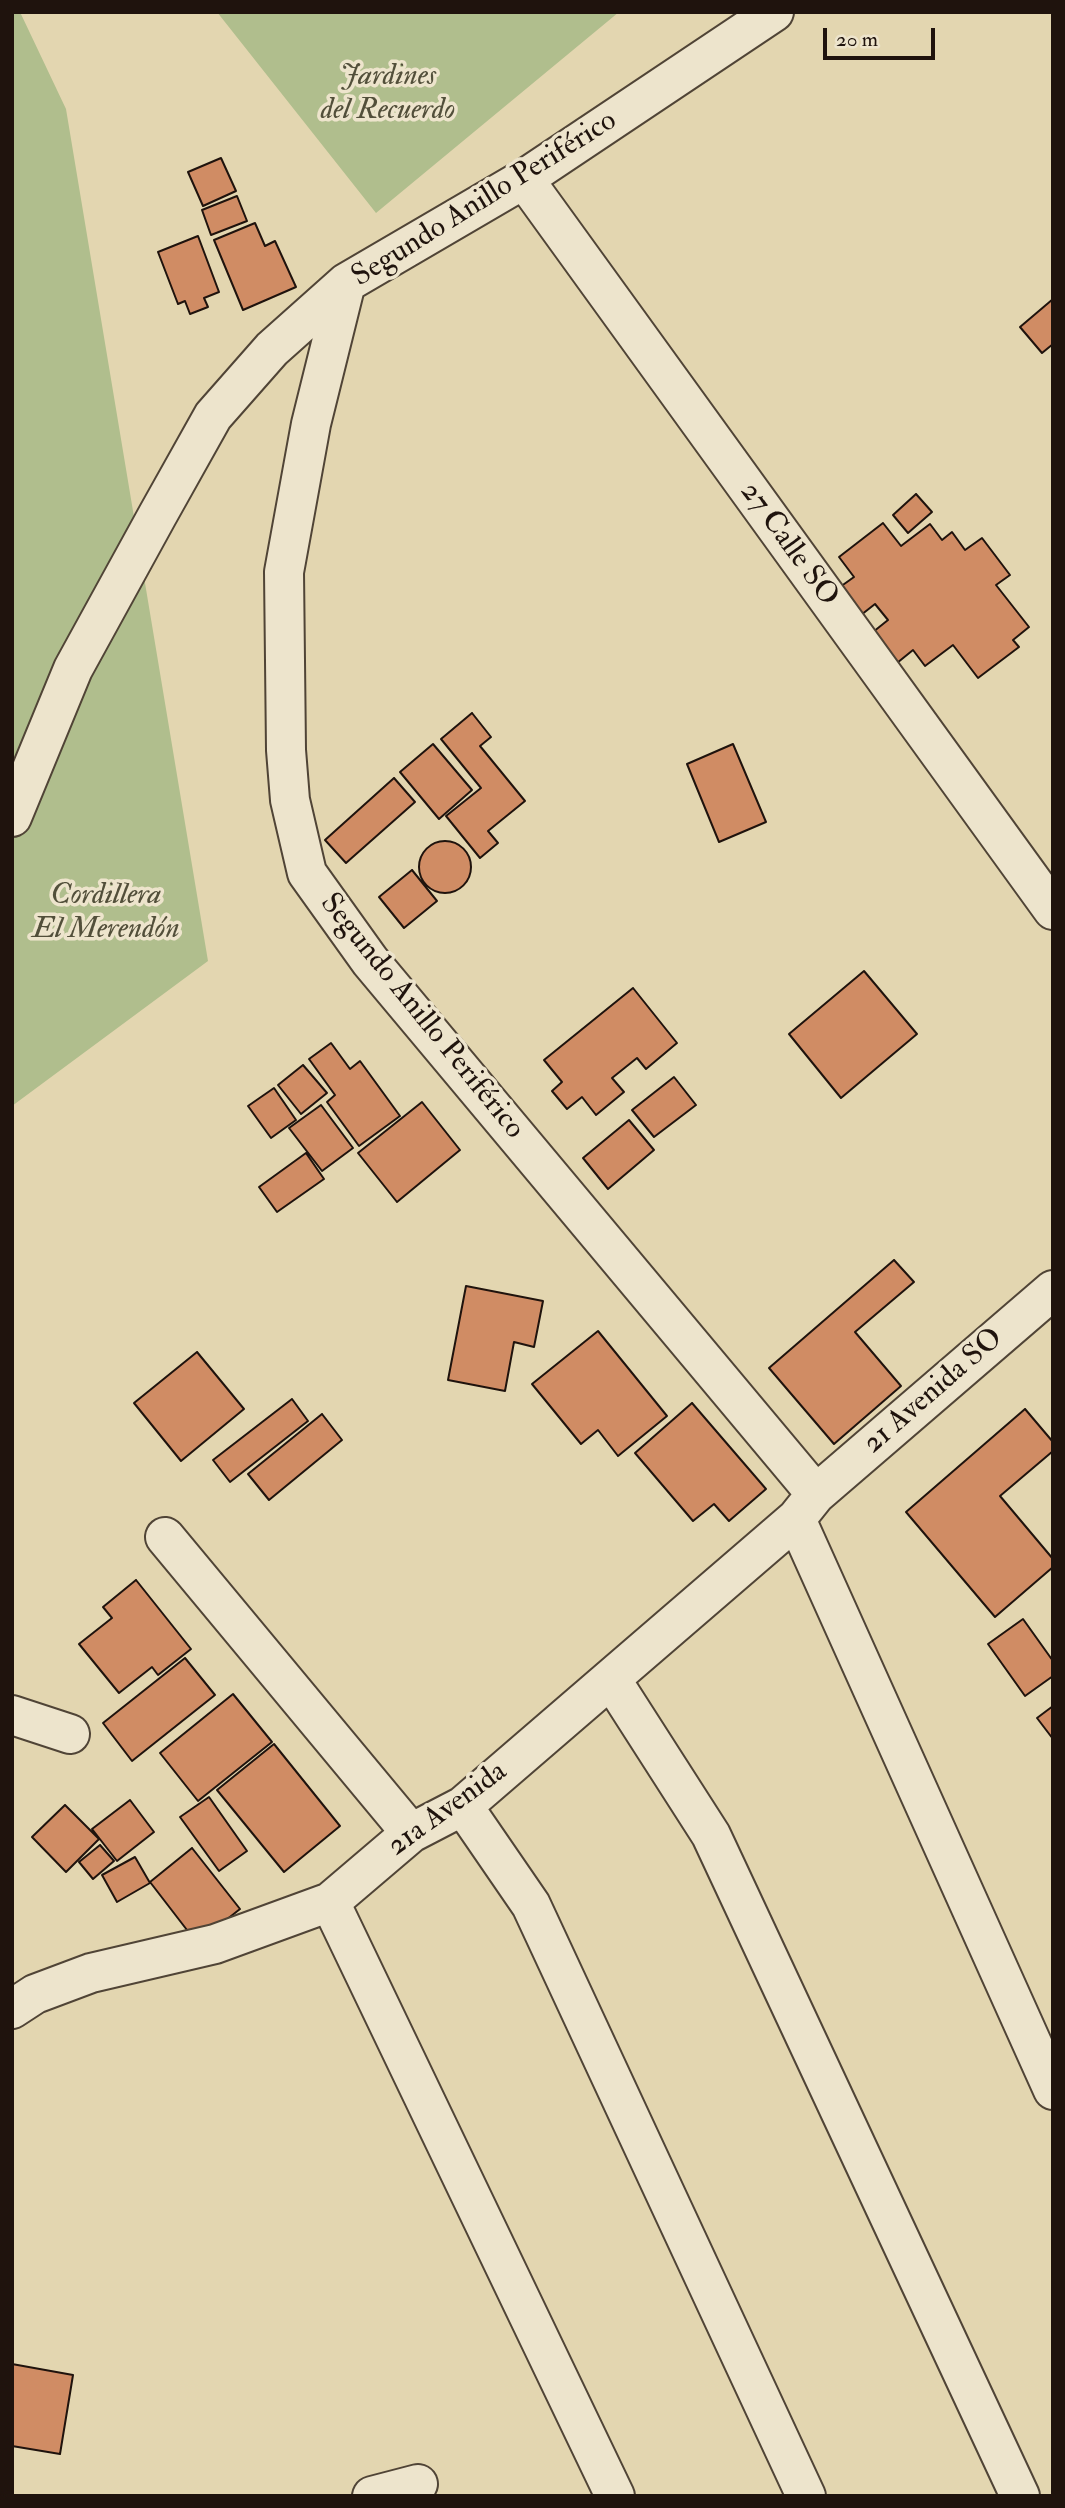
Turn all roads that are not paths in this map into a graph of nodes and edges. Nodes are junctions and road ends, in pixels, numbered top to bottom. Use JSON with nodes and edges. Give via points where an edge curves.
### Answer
{"nodes":[{"id":1,"x":774,"y":12,"type":"edge"},
{"id":2,"x":524,"y":179,"type":"junction"},
{"id":3,"x":346,"y":283,"type":"junction"},
{"id":4,"x":12,"y":817,"type":"edge"},
{"id":5,"x":1053,"y":910,"type":"edge"},
{"id":6,"x":1053,"y":1290,"type":"edge"},
{"id":7,"x":806,"y":1507,"type":"junction"},
{"id":8,"x":165,"y":1537,"type":"dead end"},
{"id":9,"x":611,"y":1679,"type":"junction"},
{"id":10,"x":12,"y":1715,"type":"edge"},
{"id":11,"x":70,"y":1734,"type":"dead end"},
{"id":12,"x":463,"y":1806,"type":"junction"},
{"id":13,"x":411,"y":1833,"type":"junction"},
{"id":14,"x":330,"y":1902,"type":"junction"},
{"id":15,"x":12,"y":2009,"type":"edge"},
{"id":16,"x":1053,"y":2090,"type":"edge"},
{"id":17,"x":418,"y":2484,"type":"dead end"},
{"id":18,"x":372,"y":2496,"type":"edge"},
{"id":19,"x":615,"y":2496,"type":"edge"},
{"id":20,"x":806,"y":2496,"type":"edge"},
{"id":21,"x":1020,"y":2496,"type":"edge"}],
"edges":[{"from":1,"to":2,"type":"street","name":"Segundo Anillo Periférico"},
{"from":2,"to":3,"type":"street","name":"Segundo Anillo Periférico"},
{"from":2,"to":5,"type":"street","name":"27 Calle SO"},
{"from":3,"to":4,"type":"street","via":[[272,349],[214,416],[74,668]]},
{"from":3,"to":7,"type":"street","name":"Segundo Anillo Periférico","via":[[311,424],[284,572],[286,750],[290,800],[307,873],[370,961]]},
{"from":6,"to":7,"type":"street","name":"21 Avenida SO"},
{"from":7,"to":9,"type":"street","name":"21a Avenida"},
{"from":7,"to":16,"type":"street","name":"Segundo Anillo Periférico"},
{"from":8,"to":13,"type":"street"},
{"from":9,"to":12,"type":"street","name":"21a Avenida"},
{"from":9,"to":21,"type":"street","via":[[711,1835]]},
{"from":10,"to":11,"type":"street"},
{"from":12,"to":13,"type":"street","name":"21a Avenida"},
{"from":12,"to":20,"type":"street","via":[[531,1905]]},
{"from":13,"to":14,"type":"street","name":"21a Avenida"},
{"from":14,"to":15,"type":"street","name":"21a Avenida","via":[[215,1944],[91,1972],[35,1994]]},
{"from":14,"to":19,"type":"street"},
{"from":17,"to":18,"type":"street"}]}
